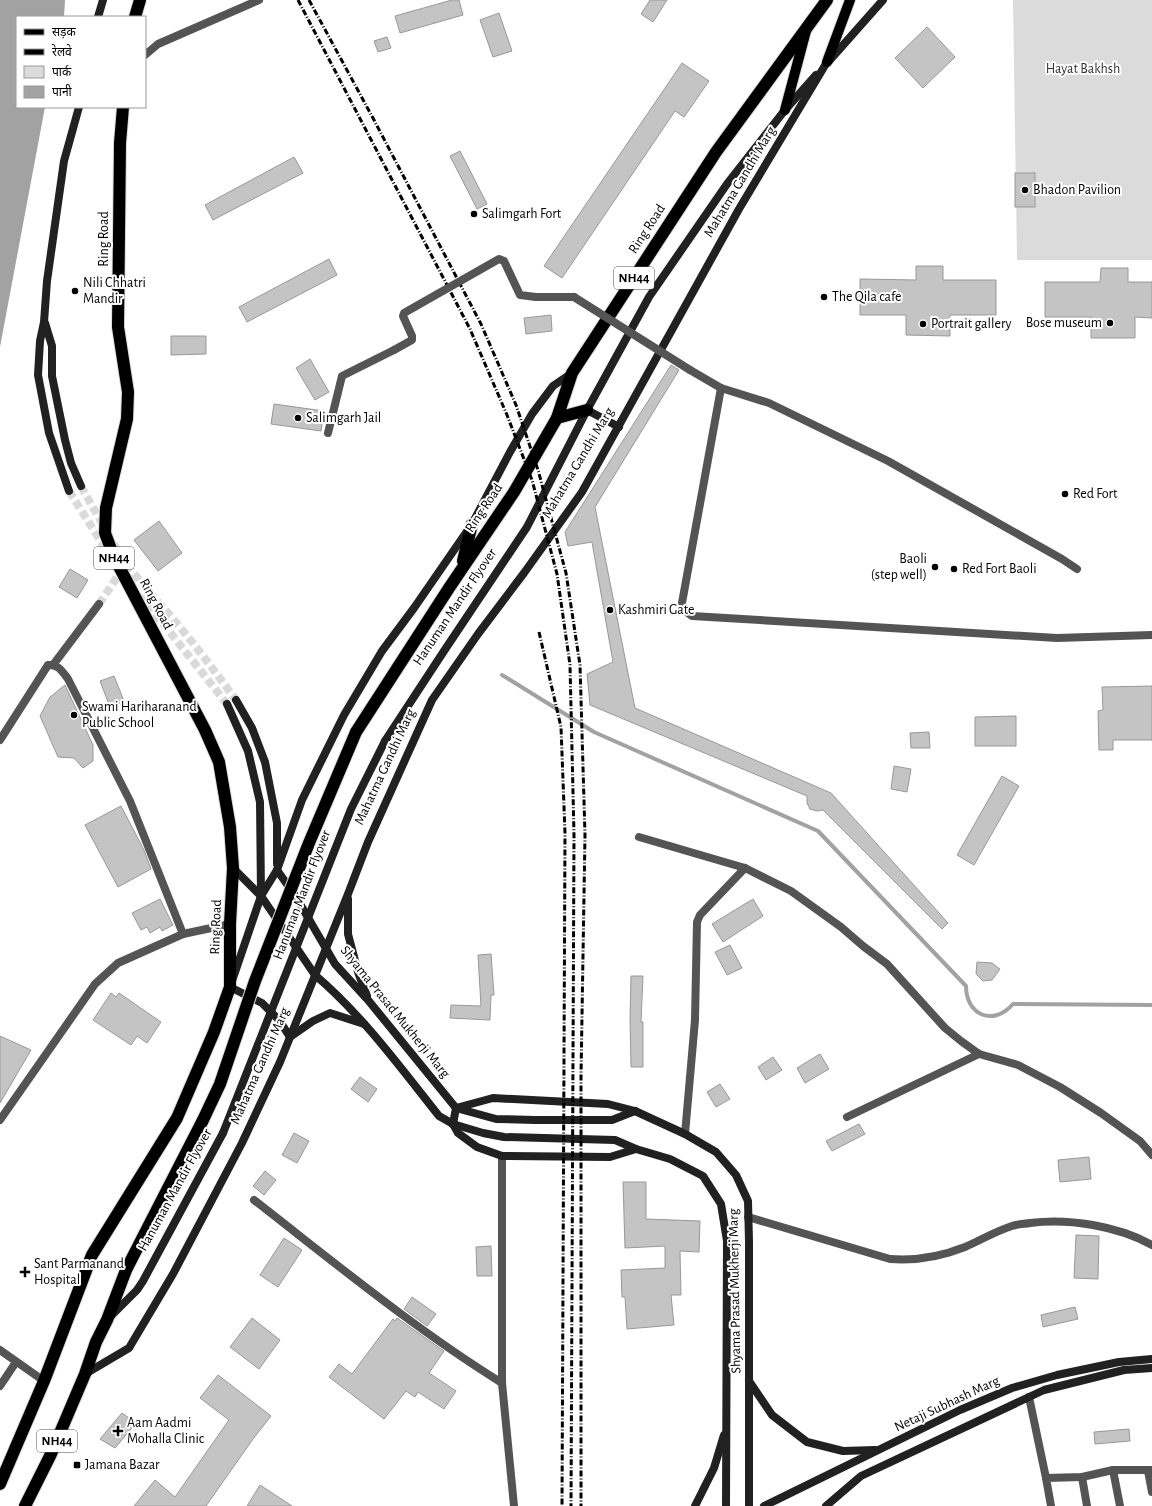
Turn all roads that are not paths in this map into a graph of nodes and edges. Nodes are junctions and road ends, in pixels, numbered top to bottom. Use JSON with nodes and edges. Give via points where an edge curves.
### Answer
{"nodes":[{"id":1,"x":103,"y":0,"type":"edge"},
{"id":2,"x":140,"y":0,"type":"edge"},
{"id":3,"x":259,"y":0,"type":"edge"},
{"id":4,"x":827,"y":0,"type":"edge"},
{"id":5,"x":850,"y":0,"type":"edge"},
{"id":6,"x":883,"y":0,"type":"edge"},
{"id":7,"x":98,"y":16,"type":"edge"},
{"id":8,"x":135,"y":16,"type":"edge"},
{"id":9,"x":807,"y":27,"type":"junction"},
{"id":10,"x":146,"y":54,"type":"edge"},
{"id":11,"x":828,"y":62,"type":"junction"},
{"id":12,"x":79,"y":108,"type":"edge"},
{"id":13,"x":123,"y":108,"type":"edge"},
{"id":14,"x":785,"y":110,"type":"junction"},
{"id":15,"x":44,"y":322,"type":"junction"},
{"id":16,"x":572,"y":373,"type":"junction"},
{"id":17,"x":721,"y":388,"type":"junction"},
{"id":18,"x":587,"y":410,"type":"junction"},
{"id":19,"x":557,"y":418,"type":"junction"},
{"id":20,"x":619,"y":427,"type":"junction"},
{"id":21,"x":328,"y":433,"type":"dead end"},
{"id":22,"x":81,"y":486,"type":"tunnel mouth"},
{"id":23,"x":68,"y":491,"type":"tunnel mouth"},
{"id":24,"x":472,"y":524,"type":"junction"},
{"id":25,"x":462,"y":568,"type":"junction"},
{"id":26,"x":1077,"y":569,"type":"dead end"},
{"id":27,"x":99,"y":604,"type":"tunnel mouth"},
{"id":28,"x":1152,"y":635,"type":"edge"},
{"id":29,"x":53,"y":665,"type":"junction"},
{"id":30,"x":236,"y":700,"type":"tunnel mouth"},
{"id":31,"x":227,"y":704,"type":"tunnel mouth"},
{"id":32,"x":0,"y":740,"type":"edge"},
{"id":33,"x":639,"y":837,"type":"dead end"},
{"id":34,"x":233,"y":868,"type":"junction"},
{"id":35,"x":745,"y":868,"type":"junction"},
{"id":36,"x":277,"y":870,"type":"junction"},
{"id":37,"x":348,"y":894,"type":"junction"},
{"id":38,"x":262,"y":896,"type":"junction"},
{"id":39,"x":230,"y":924,"type":"junction"},
{"id":40,"x":183,"y":934,"type":"junction"},
{"id":41,"x":326,"y":947,"type":"junction"},
{"id":42,"x":315,"y":975,"type":"junction"},
{"id":43,"x":230,"y":987,"type":"junction"},
{"id":44,"x":368,"y":1000,"type":"junction"},
{"id":45,"x":365,"y":1024,"type":"junction"},
{"id":46,"x":290,"y":1037,"type":"junction"},
{"id":47,"x":979,"y":1054,"type":"junction"},
{"id":48,"x":456,"y":1108,"type":"junction"},
{"id":49,"x":635,"y":1111,"type":"junction"},
{"id":50,"x":847,"y":1117,"type":"dead end"},
{"id":51,"x":0,"y":1120,"type":"edge"},
{"id":52,"x":453,"y":1124,"type":"junction"},
{"id":53,"x":685,"y":1134,"type":"junction"},
{"id":54,"x":636,"y":1149,"type":"junction"},
{"id":55,"x":1152,"y":1155,"type":"edge"},
{"id":56,"x":502,"y":1156,"type":"junction"},
{"id":57,"x":254,"y":1200,"type":"dead end"},
{"id":58,"x":748,"y":1217,"type":"junction"},
{"id":59,"x":1152,"y":1245,"type":"edge"},
{"id":60,"x":107,"y":1320,"type":"junction"},
{"id":61,"x":0,"y":1350,"type":"edge"},
{"id":62,"x":1152,"y":1360,"type":"edge"},
{"id":63,"x":16,"y":1362,"type":"junction"},
{"id":64,"x":1152,"y":1368,"type":"edge"},
{"id":65,"x":85,"y":1374,"type":"junction"},
{"id":66,"x":749,"y":1380,"type":"junction"},
{"id":67,"x":44,"y":1381,"type":"junction"},
{"id":68,"x":502,"y":1383,"type":"junction"},
{"id":69,"x":0,"y":1386,"type":"edge"},
{"id":70,"x":1029,"y":1397,"type":"junction"},
{"id":71,"x":726,"y":1426,"type":"junction"},
{"id":72,"x":878,"y":1450,"type":"junction"},
{"id":73,"x":1113,"y":1470,"type":"junction"},
{"id":74,"x":1150,"y":1471,"type":"edge"},
{"id":75,"x":861,"y":1476,"type":"junction"},
{"id":76,"x":1082,"y":1477,"type":"junction"},
{"id":77,"x":1046,"y":1478,"type":"junction"},
{"id":78,"x":0,"y":1484,"type":"edge"},
{"id":79,"x":1152,"y":1492,"type":"edge"},
{"id":80,"x":25,"y":1506,"type":"edge"},
{"id":81,"x":514,"y":1506,"type":"edge"},
{"id":82,"x":695,"y":1506,"type":"edge"},
{"id":83,"x":726,"y":1506,"type":"edge"},
{"id":84,"x":749,"y":1506,"type":"edge"},
{"id":85,"x":764,"y":1506,"type":"edge"},
{"id":86,"x":826,"y":1506,"type":"edge"},
{"id":87,"x":836,"y":1506,"type":"edge"},
{"id":88,"x":1051,"y":1506,"type":"edge"},
{"id":89,"x":1087,"y":1506,"type":"edge"},
{"id":90,"x":1120,"y":1506,"type":"edge"}],
"edges":[{"from":1,"to":7,"type":"main road"},
{"from":2,"to":8,"type":"highway"},
{"from":3,"to":10,"type":"street","via":[[158,44]]},
{"from":4,"to":9,"type":"highway","name":"Ring Road","number":"NH44"},
{"from":5,"to":11,"type":"main road"},
{"from":6,"to":11,"type":"main road","name":"Mahatma Gandhi Marg"},
{"from":9,"to":14,"type":"main road"},
{"from":9,"to":16,"type":"highway","name":"Ring Road","number":"NH44","via":[[716,152]]},
{"from":11,"to":14,"type":"main road","name":"Mahatma Gandhi Marg"},
{"from":11,"to":20,"type":"main road","name":"Mahatma Gandhi Marg","via":[[739,209]]},
{"from":12,"to":15,"type":"main road","via":[[64,162],[47,281]]},
{"from":13,"to":34,"type":"highway","name":"Ring Road","number":"NH44","via":[[120,143],[118,327],[128,392],[128,419],[106,508],[105,533],[114,558],[205,730],[219,762],[230,828]]},
{"from":14,"to":18,"type":"main road","name":"Mahatma Gandhi Marg","via":[[727,184],[649,297]]},
{"from":15,"to":22,"type":"main road","via":[[52,346],[52,376],[63,433],[71,463]]},
{"from":15,"to":23,"type":"main road","via":[[38,375],[49,433]]},
{"from":16,"to":19,"type":"highway","name":"Ring Road","number":"NH44"},
{"from":16,"to":24,"type":"main road","via":[[553,386],[532,414]]},
{"from":17,"to":21,"type":"street","bridge":true,"via":[[574,297],[520,295],[504,261],[499,259],[404,313],[412,340],[342,376]]},
{"from":17,"to":26,"type":"street","via":[[769,403],[888,461]]},
{"from":17,"to":28,"type":"street","via":[[682,603],[684,610],[692,616],[1057,638]]},
{"from":18,"to":19,"type":"highway"},
{"from":18,"to":20,"type":"main road"},
{"from":18,"to":60,"type":"main road","name":"Hanuman Mandir Flyover","bridge":true,"via":[[527,527],[385,742],[352,809],[223,1133],[143,1281]]},
{"from":19,"to":25,"type":"highway","name":"Ring Road","number":"NH44","via":[[514,492]]},
{"from":20,"to":37,"type":"main road","name":"Mahatma Gandhi Marg","via":[[582,492],[432,700],[368,842]]},
{"from":24,"to":25,"type":"highway"},
{"from":24,"to":36,"type":"main road","via":[[382,651],[344,715],[302,800]]},
{"from":25,"to":60,"type":"highway","name":"Hanuman Mandir Flyover","bridge":true,"via":[[356,732],[255,981],[220,1084],[126,1270]]},
{"from":27,"to":29,"type":"street"},
{"from":29,"to":32,"type":"street","via":[[48,665]]},
{"from":29,"to":40,"type":"street","via":[[68,679],[130,801]]},
{"from":30,"to":36,"type":"main road","via":[[252,728],[265,762],[277,823]]},
{"from":31,"to":38,"type":"main road","via":[[248,751],[260,802]]},
{"from":33,"to":35,"type":"street"},
{"from":34,"to":38,"type":"main road","name":"Shyama Prasad Mukherji Marg"},
{"from":34,"to":39,"type":"highway","name":"Ring Road","number":"NH44"},
{"from":35,"to":47,"type":"street","via":[[792,891],[841,927],[887,964],[945,1028]]},
{"from":35,"to":53,"type":"street","via":[[698,918],[695,1020]]},
{"from":36,"to":38,"type":"main road"},
{"from":36,"to":41,"type":"main road","name":"Shyama Prasad Mukherji Marg"},
{"from":37,"to":41,"type":"main road","name":"Mahatma Gandhi Marg"},
{"from":37,"to":44,"type":"main road","via":[[348,934]]},
{"from":38,"to":42,"type":"main road","name":"Shyama Prasad Mukherji Marg"},
{"from":38,"to":43,"type":"main road"},
{"from":39,"to":40,"type":"street"},
{"from":39,"to":43,"type":"highway","name":"Ring Road","number":"NH44"},
{"from":40,"to":51,"type":"street","via":[[118,963],[95,984]]},
{"from":41,"to":42,"type":"main road","name":"Mahatma Gandhi Marg"},
{"from":41,"to":44,"type":"main road","name":"Shyama Prasad Mukherji Marg","via":[[335,964]]},
{"from":42,"to":45,"type":"main road","name":"Shyama Prasad Mukherji Marg"},
{"from":42,"to":46,"type":"main road","name":"Mahatma Gandhi Marg"},
{"from":43,"to":46,"type":"main road","via":[[262,1003],[279,1020]]},
{"from":43,"to":67,"type":"highway","via":[[214,1032],[177,1118],[92,1255]]},
{"from":44,"to":48,"type":"main road","name":"Shyama Prasad Mukherji Marg"},
{"from":45,"to":46,"type":"main road","via":[[330,1014],[313,1020]]},
{"from":45,"to":52,"type":"main road","name":"Shyama Prasad Mukherji Marg","via":[[439,1116]]},
{"from":46,"to":65,"type":"main road","name":"Mahatma Gandhi Marg","via":[[242,1144],[174,1274],[128,1348]]},
{"from":47,"to":50,"type":"street"},
{"from":47,"to":55,"type":"street","via":[[1018,1065],[1060,1087],[1140,1141]]},
{"from":48,"to":49,"type":"main road","name":"Shyama Prasad Mukherji Marg","via":[[493,1098],[608,1104]]},
{"from":48,"to":49,"type":"main road","via":[[496,1119],[612,1120]]},
{"from":48,"to":52,"type":"main road"},
{"from":49,"to":53,"type":"main road","name":"Shyama Prasad Mukherji Marg"},
{"from":52,"to":54,"type":"main road","name":"Shyama Prasad Mukherji Marg","via":[[504,1136],[615,1140]]},
{"from":52,"to":56,"type":"main road","name":"Shyama Prasad Mukherji Marg","via":[[458,1133],[477,1147]]},
{"from":53,"to":58,"type":"main road","name":"Shyama Prasad Mukherji Marg","via":[[716,1152],[736,1175],[748,1201]]},
{"from":54,"to":56,"type":"main road","name":"Shyama Prasad Mukherji Marg","via":[[610,1157]]},
{"from":54,"to":71,"type":"main road","name":"Shyama Prasad Mukherji Marg","via":[[670,1159],[703,1176],[721,1204],[727,1241]]},
{"from":56,"to":68,"type":"street"},
{"from":57,"to":68,"type":"street","via":[[456,1354]]},
{"from":58,"to":59,"type":"street","via":[[890,1259],[910,1260],[933,1256],[963,1247],[1013,1225],[1036,1222],[1062,1221],[1099,1226],[1142,1239]]},
{"from":58,"to":66,"type":"main road","name":"Shyama Prasad Mukherji Marg"},
{"from":60,"to":65,"type":"highway"},
{"from":61,"to":63,"type":"street"},
{"from":62,"to":72,"type":"main road","name":"Netaji Subhash Marg","via":[[1119,1362],[1057,1375],[1012,1388]]},
{"from":63,"to":67,"type":"street"},
{"from":63,"to":69,"type":"street"},
{"from":64,"to":70,"type":"main road","name":"Netaji Subhash Marg","via":[[1124,1370],[1044,1390]]},
{"from":65,"to":80,"type":"highway","number":"NH44","via":[[51,1454]]},
{"from":66,"to":72,"type":"main road","via":[[772,1415],[807,1442],[843,1451]]},
{"from":66,"to":84,"type":"main road","name":"Shyama Prasad Mukherji Marg"},
{"from":67,"to":78,"type":"highway"},
{"from":68,"to":81,"type":"street"},
{"from":70,"to":75,"type":"main road","name":"Netaji Subhash Marg"},
{"from":70,"to":77,"type":"street"},
{"from":71,"to":82,"type":"main road","via":[[714,1468]]},
{"from":71,"to":83,"type":"main road","name":"Shyama Prasad Mukherji Marg"},
{"from":72,"to":85,"type":"main road","name":"Netaji Subhash Marg"},
{"from":73,"to":74,"type":"street"},
{"from":73,"to":76,"type":"street"},
{"from":73,"to":90,"type":"street"},
{"from":74,"to":79,"type":"street"},
{"from":75,"to":86,"type":"main road","name":"Netaji Subhash Marg"},
{"from":75,"to":87,"type":"main road"},
{"from":76,"to":77,"type":"street"},
{"from":76,"to":89,"type":"street"},
{"from":77,"to":88,"type":"street"}]}
